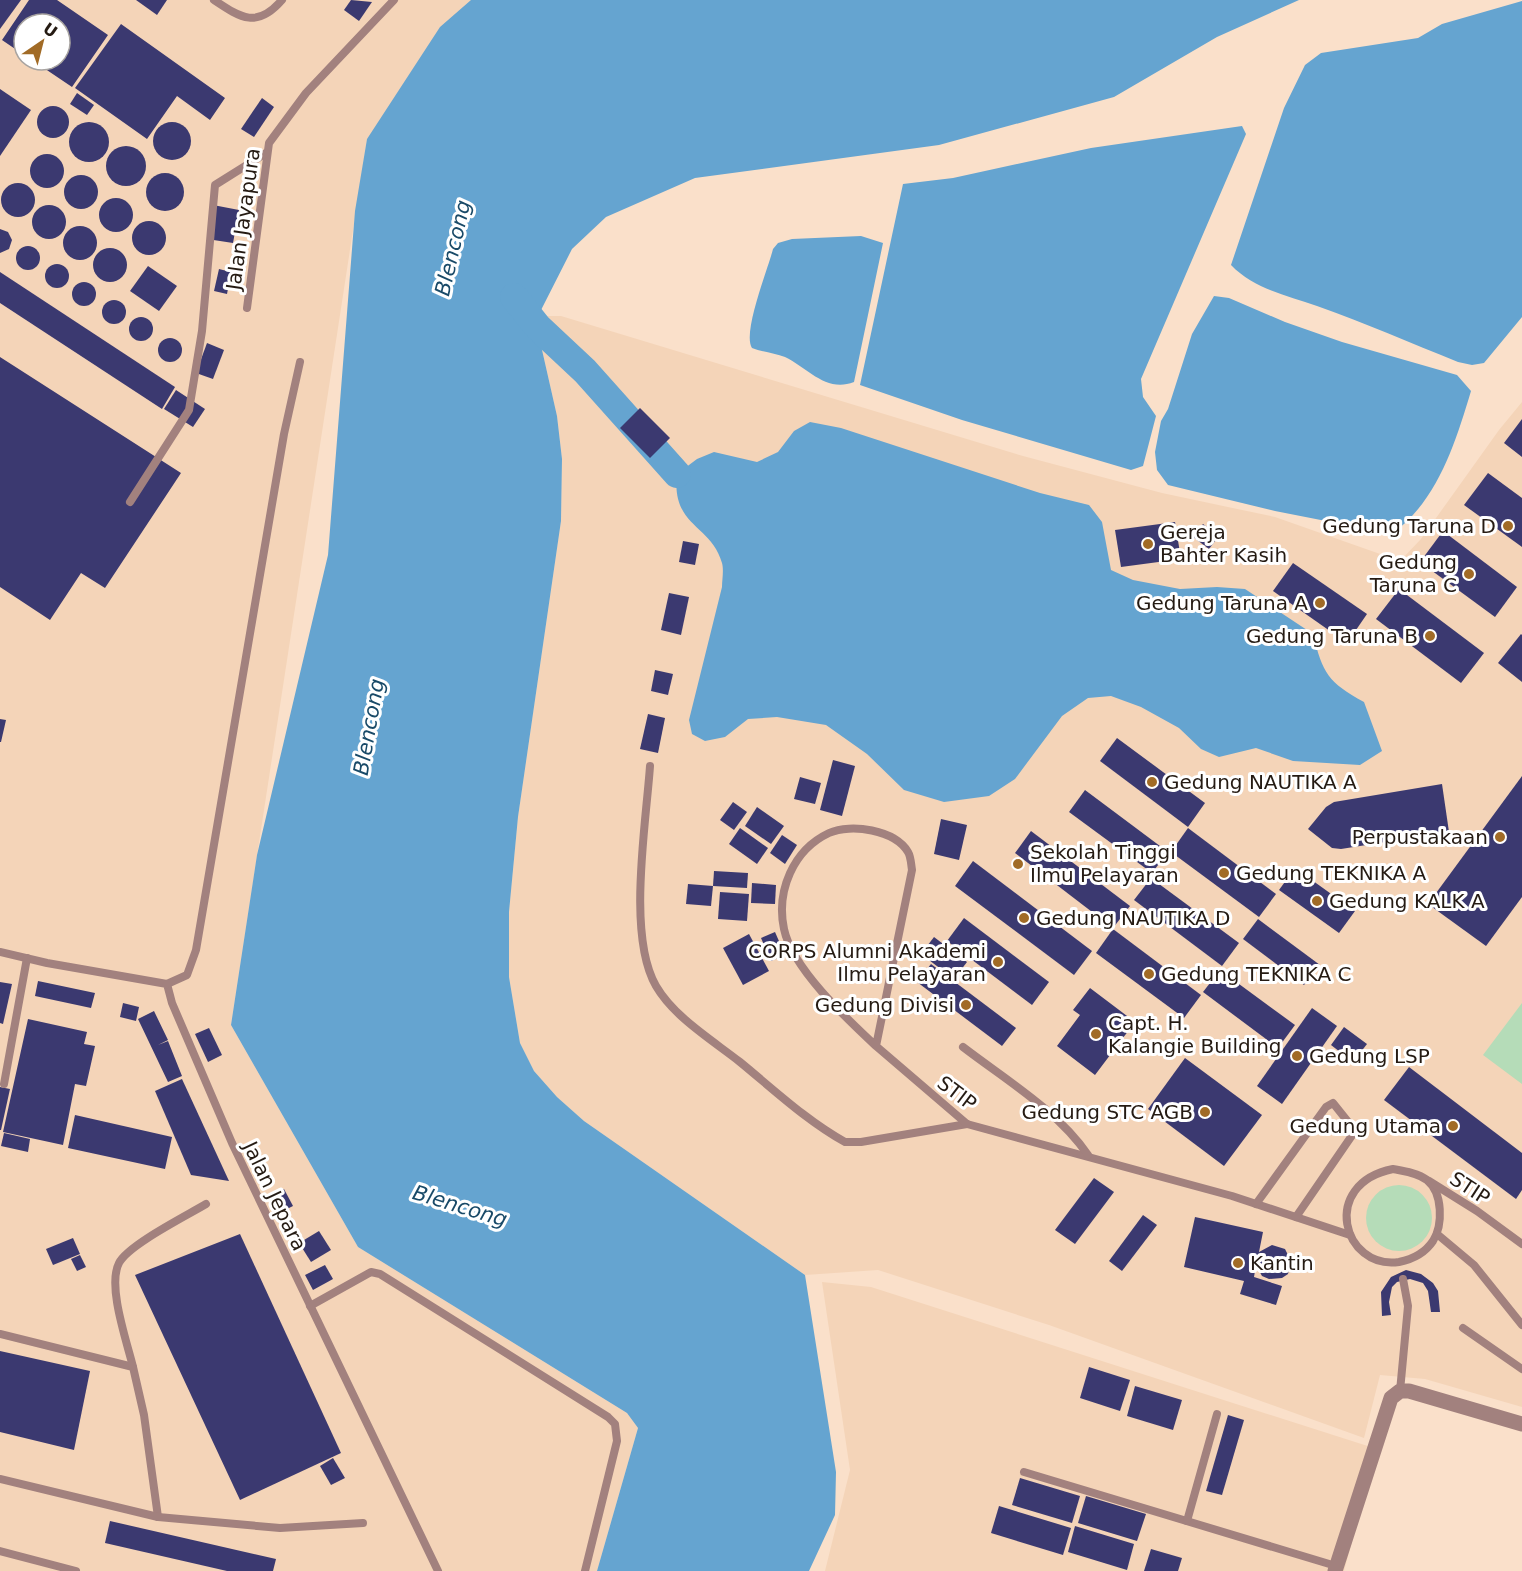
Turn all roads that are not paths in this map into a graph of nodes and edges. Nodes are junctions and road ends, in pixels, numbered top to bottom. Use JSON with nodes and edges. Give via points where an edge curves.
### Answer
{"nodes":[{"id":1,"x":214,"y":0,"type":"edge"},
{"id":2,"x":282,"y":0,"type":"edge"},
{"id":3,"x":394,"y":0,"type":"edge"},
{"id":4,"x":266,"y":153,"type":"junction"},
{"id":5,"x":247,"y":308,"type":"dead end"},
{"id":6,"x":300,"y":362,"type":"dead end"},
{"id":7,"x":130,"y":502,"type":"dead end"},
{"id":8,"x":650,"y":766,"type":"dead end"},
{"id":9,"x":0,"y":952,"type":"edge"},
{"id":10,"x":27,"y":958,"type":"junction"},
{"id":11,"x":167,"y":984,"type":"junction"},
{"id":12,"x":876,"y":1046,"type":"junction"},
{"id":13,"x":963,"y":1047,"type":"dead end"},
{"id":14,"x":4,"y":1084,"type":"dead end"},
{"id":15,"x":967,"y":1124,"type":"junction"},
{"id":16,"x":1088,"y":1155,"type":"junction"},
{"id":17,"x":1428,"y":1181,"type":"junction"},
{"id":18,"x":206,"y":1204,"type":"dead end"},
{"id":19,"x":1256,"y":1204,"type":"junction"},
{"id":20,"x":1296,"y":1217,"type":"junction"},
{"id":21,"x":1437,"y":1234,"type":"junction"},
{"id":22,"x":1350,"y":1235,"type":"junction"},
{"id":23,"x":1522,"y":1244,"type":"edge"},
{"id":24,"x":1395,"y":1262,"type":"junction"},
{"id":25,"x":310,"y":1306,"type":"junction"},
{"id":26,"x":1522,"y":1325,"type":"edge"},
{"id":27,"x":1463,"y":1328,"type":"dead end"},
{"id":28,"x":0,"y":1334,"type":"edge"},
{"id":29,"x":133,"y":1367,"type":"junction"},
{"id":30,"x":1522,"y":1369,"type":"edge"},
{"id":31,"x":1400,"y":1391,"type":"junction"},
{"id":32,"x":1217,"y":1414,"type":"dead end"},
{"id":33,"x":1522,"y":1424,"type":"edge"},
{"id":34,"x":1024,"y":1472,"type":"dead end"},
{"id":35,"x":0,"y":1479,"type":"edge"},
{"id":36,"x":158,"y":1517,"type":"junction"},
{"id":37,"x":1187,"y":1521,"type":"junction"},
{"id":38,"x":363,"y":1523,"type":"dead end"},
{"id":39,"x":0,"y":1551,"type":"edge"},
{"id":40,"x":1336,"y":1568,"type":"edge"},
{"id":41,"x":76,"y":1571,"type":"edge"},
{"id":42,"x":438,"y":1571,"type":"edge"},
{"id":43,"x":585,"y":1571,"type":"edge"}],
"edges":[{"from":1,"to":2,"type":"lane","via":[[236,15],[256,18],[267,15]]},
{"from":3,"to":4,"type":"lane","name":"Jalan Jayapura","via":[[306,93],[273,137]]},
{"from":4,"to":5,"type":"lane","name":"Jalan Jayapura"},
{"from":4,"to":7,"type":"lane","via":[[215,185],[202,331],[189,410]]},
{"from":6,"to":11,"type":"lane","via":[[282,445],[196,950],[187,975]]},
{"from":8,"to":15,"type":"lane","via":[[640,933],[655,985],[669,1003],[845,1142]]},
{"from":9,"to":10,"type":"lane"},
{"from":10,"to":11,"type":"lane"},
{"from":10,"to":14,"type":"lane"},
{"from":11,"to":25,"type":"lane","name":"Jalan Jepara","via":[[232,1143]]},
{"from":12,"to":12,"type":"lane","name":"STIP","via":[[911,862],[909,853],[887,836],[845,829],[829,833],[797,858],[787,877],[784,930],[819,989]]},
{"from":12,"to":15,"type":"lane","name":"STIP"},
{"from":13,"to":16,"type":"lane","via":[[1053,1115]]},
{"from":15,"to":16,"type":"lane","name":"STIP"},
{"from":16,"to":19,"type":"lane","name":"STIP"},
{"from":17,"to":21,"type":"lane","via":[[1441,1216]]},
{"from":17,"to":22,"type":"lane","via":[[1393,1169],[1374,1173],[1359,1183],[1349,1198],[1346,1217]]},
{"from":17,"to":23,"type":"lane","name":"STIP"},
{"from":18,"to":29,"type":"lane","via":[[128,1251],[118,1263],[116,1295]]},
{"from":19,"to":20,"type":"lane","name":"STIP"},
{"from":19,"to":20,"type":"lane","via":[[1326,1107],[1333,1103],[1353,1128],[1353,1134]]},
{"from":20,"to":22,"type":"lane","name":"STIP"},
{"from":21,"to":24,"type":"lane","via":[[1428,1249],[1412,1260]]},
{"from":21,"to":26,"type":"lane","via":[[1474,1265]]},
{"from":22,"to":24,"type":"lane","via":[[1361,1250],[1376,1260]]},
{"from":24,"to":31,"type":"lane","via":[[1408,1306]]},
{"from":25,"to":42,"type":"lane","name":"Jalan Jepara"},
{"from":25,"to":43,"type":"lane","via":[[371,1272],[380,1274],[608,1417],[615,1424],[617,1441]]},
{"from":27,"to":30,"type":"lane"},
{"from":28,"to":29,"type":"lane"},
{"from":29,"to":36,"type":"lane"},
{"from":31,"to":33,"type":"street"},
{"from":31,"to":40,"type":"street","via":[[1391,1398]]},
{"from":32,"to":37,"type":"lane"},
{"from":34,"to":37,"type":"lane"},
{"from":35,"to":36,"type":"lane"},
{"from":36,"to":38,"type":"lane","via":[[280,1528]]},
{"from":37,"to":40,"type":"lane"},
{"from":39,"to":41,"type":"lane"}]}
